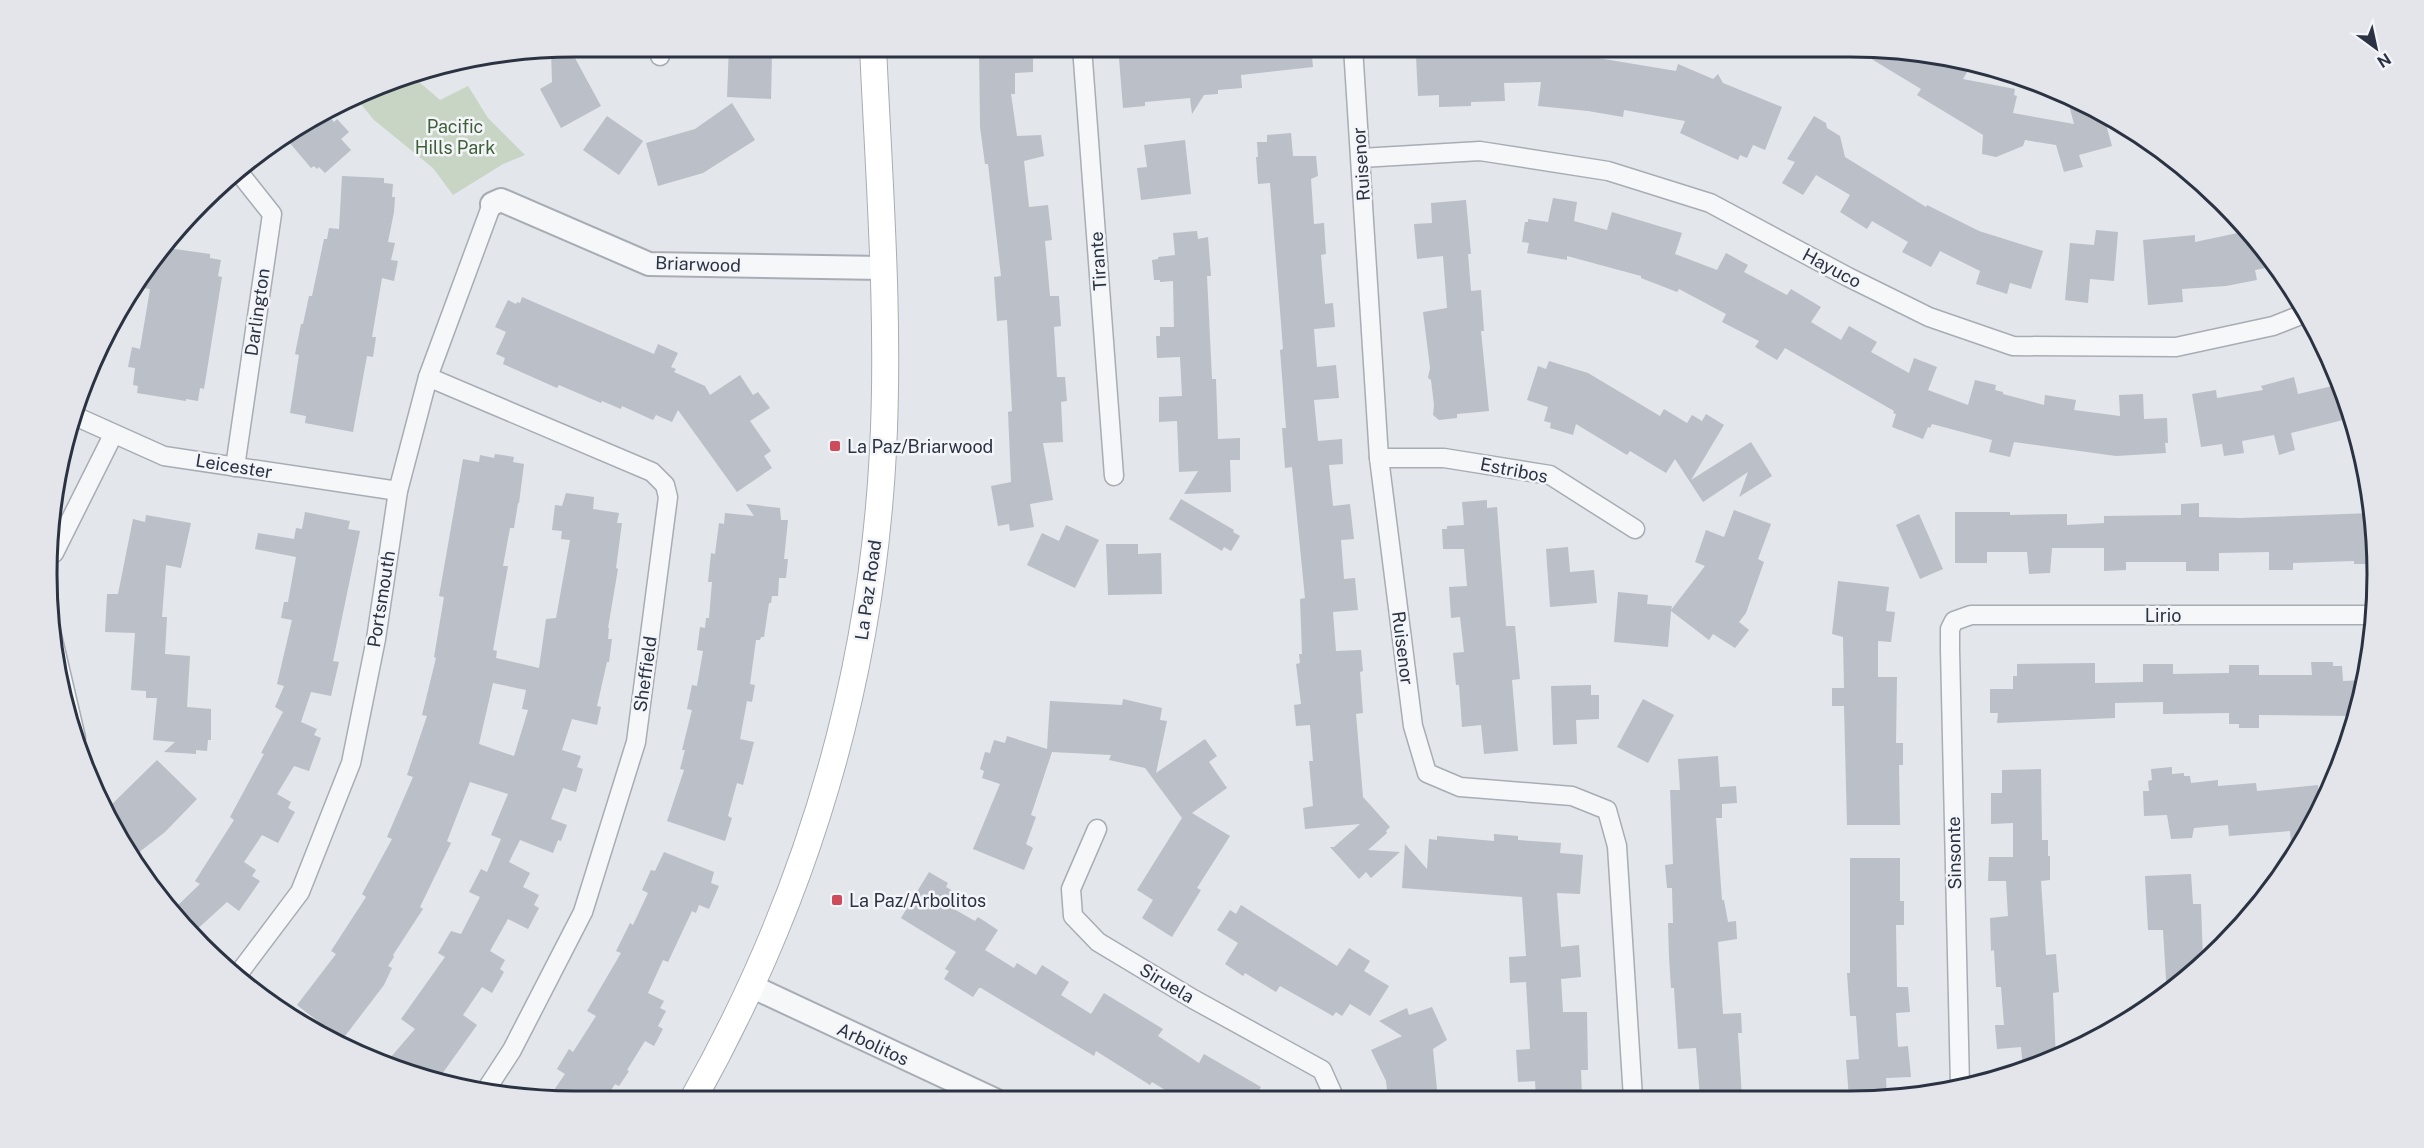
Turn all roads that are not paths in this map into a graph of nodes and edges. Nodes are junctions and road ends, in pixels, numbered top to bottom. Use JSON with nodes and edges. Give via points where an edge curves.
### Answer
{"nodes":[{"id":1,"x":873,"y":57,"type":"edge"},
{"id":2,"x":1083,"y":57,"type":"edge"},
{"id":3,"x":1354,"y":57,"type":"edge"},
{"id":4,"x":1361,"y":158,"type":"junction"},
{"id":5,"x":243,"y":177,"type":"edge"},
{"id":6,"x":492,"y":204,"type":"joint"},
{"id":7,"x":882,"y":268,"type":"junction"},
{"id":8,"x":2298,"y":316,"type":"edge"},
{"id":9,"x":428,"y":377,"type":"junction"},
{"id":10,"x":81,"y":419,"type":"edge"},
{"id":11,"x":113,"y":435,"type":"junction"},
{"id":12,"x":1379,"y":458,"type":"junction"},
{"id":13,"x":235,"y":466,"type":"junction"},
{"id":14,"x":1114,"y":476,"type":"dead end"},
{"id":15,"x":398,"y":491,"type":"junction"},
{"id":16,"x":1635,"y":529,"type":"dead end"},
{"id":17,"x":58,"y":545,"type":"edge"},
{"id":18,"x":2365,"y":615,"type":"edge"},
{"id":19,"x":1954,"y":621,"type":"joint"},
{"id":20,"x":1097,"y":829,"type":"dead end"},
{"id":21,"x":241,"y":970,"type":"edge"},
{"id":22,"x":751,"y":986,"type":"junction"},
{"id":23,"x":1960,"y":1079,"type":"edge"},
{"id":24,"x":490,"y":1084,"type":"edge"},
{"id":25,"x":697,"y":1091,"type":"edge"},
{"id":26,"x":976,"y":1091,"type":"edge"},
{"id":27,"x":1331,"y":1091,"type":"edge"},
{"id":28,"x":1633,"y":1091,"type":"edge"}],
"edges":[{"from":1,"to":7,"type":"main road","name":"La Paz Road"},
{"from":2,"to":14,"type":"street","name":"Tirante"},
{"from":3,"to":4,"type":"street","name":"Ruisenor"},
{"from":4,"to":8,"type":"street","name":"Hayuco","via":[[1480,151],[1608,171],[1710,203],[1929,317],[2013,346],[2176,347],[2273,326]]},
{"from":4,"to":12,"type":"street","name":"Ruisenor"},
{"from":5,"to":13,"type":"street","name":"Darlington","via":[[272,214]]},
{"from":6,"to":7,"type":"street","name":"Briarwood","via":[[501,200],[650,264]]},
{"from":6,"to":9,"type":"street","name":"Portsmouth"},
{"from":7,"to":22,"type":"main road","name":"La Paz Road","via":[[883,449],[864,629],[849,704],[821,807],[793,888]]},
{"from":9,"to":15,"type":"street","name":"Portsmouth"},
{"from":9,"to":24,"type":"street","name":"Sheffield","via":[[652,472],[665,485],[668,497],[636,742],[583,912],[512,1050]]},
{"from":10,"to":11,"type":"street","name":"Leicester"},
{"from":11,"to":13,"type":"street","name":"Leicester","via":[[164,456]]},
{"from":11,"to":17,"type":"street"},
{"from":12,"to":16,"type":"street","name":"Estribos","via":[[1444,458],[1550,475]]},
{"from":12,"to":28,"type":"street","name":"Ruisenor","via":[[1413,726],[1427,773],[1460,787],[1572,795],[1607,810],[1617,846]]},
{"from":13,"to":15,"type":"street","name":"Leicester"},
{"from":15,"to":21,"type":"street","name":"Portsmouth","via":[[351,764],[300,892]]},
{"from":18,"to":19,"type":"street","name":"Lirio","via":[[1971,615]]},
{"from":19,"to":23,"type":"street","name":"Sinsonte","via":[[1950,650]]},
{"from":20,"to":27,"type":"street","name":"Siruela","via":[[1071,889],[1073,916],[1098,942],[1322,1070]]},
{"from":22,"to":25,"type":"main road","name":"La Paz Road"},
{"from":22,"to":26,"type":"street","name":"Arbolitos"}]}
